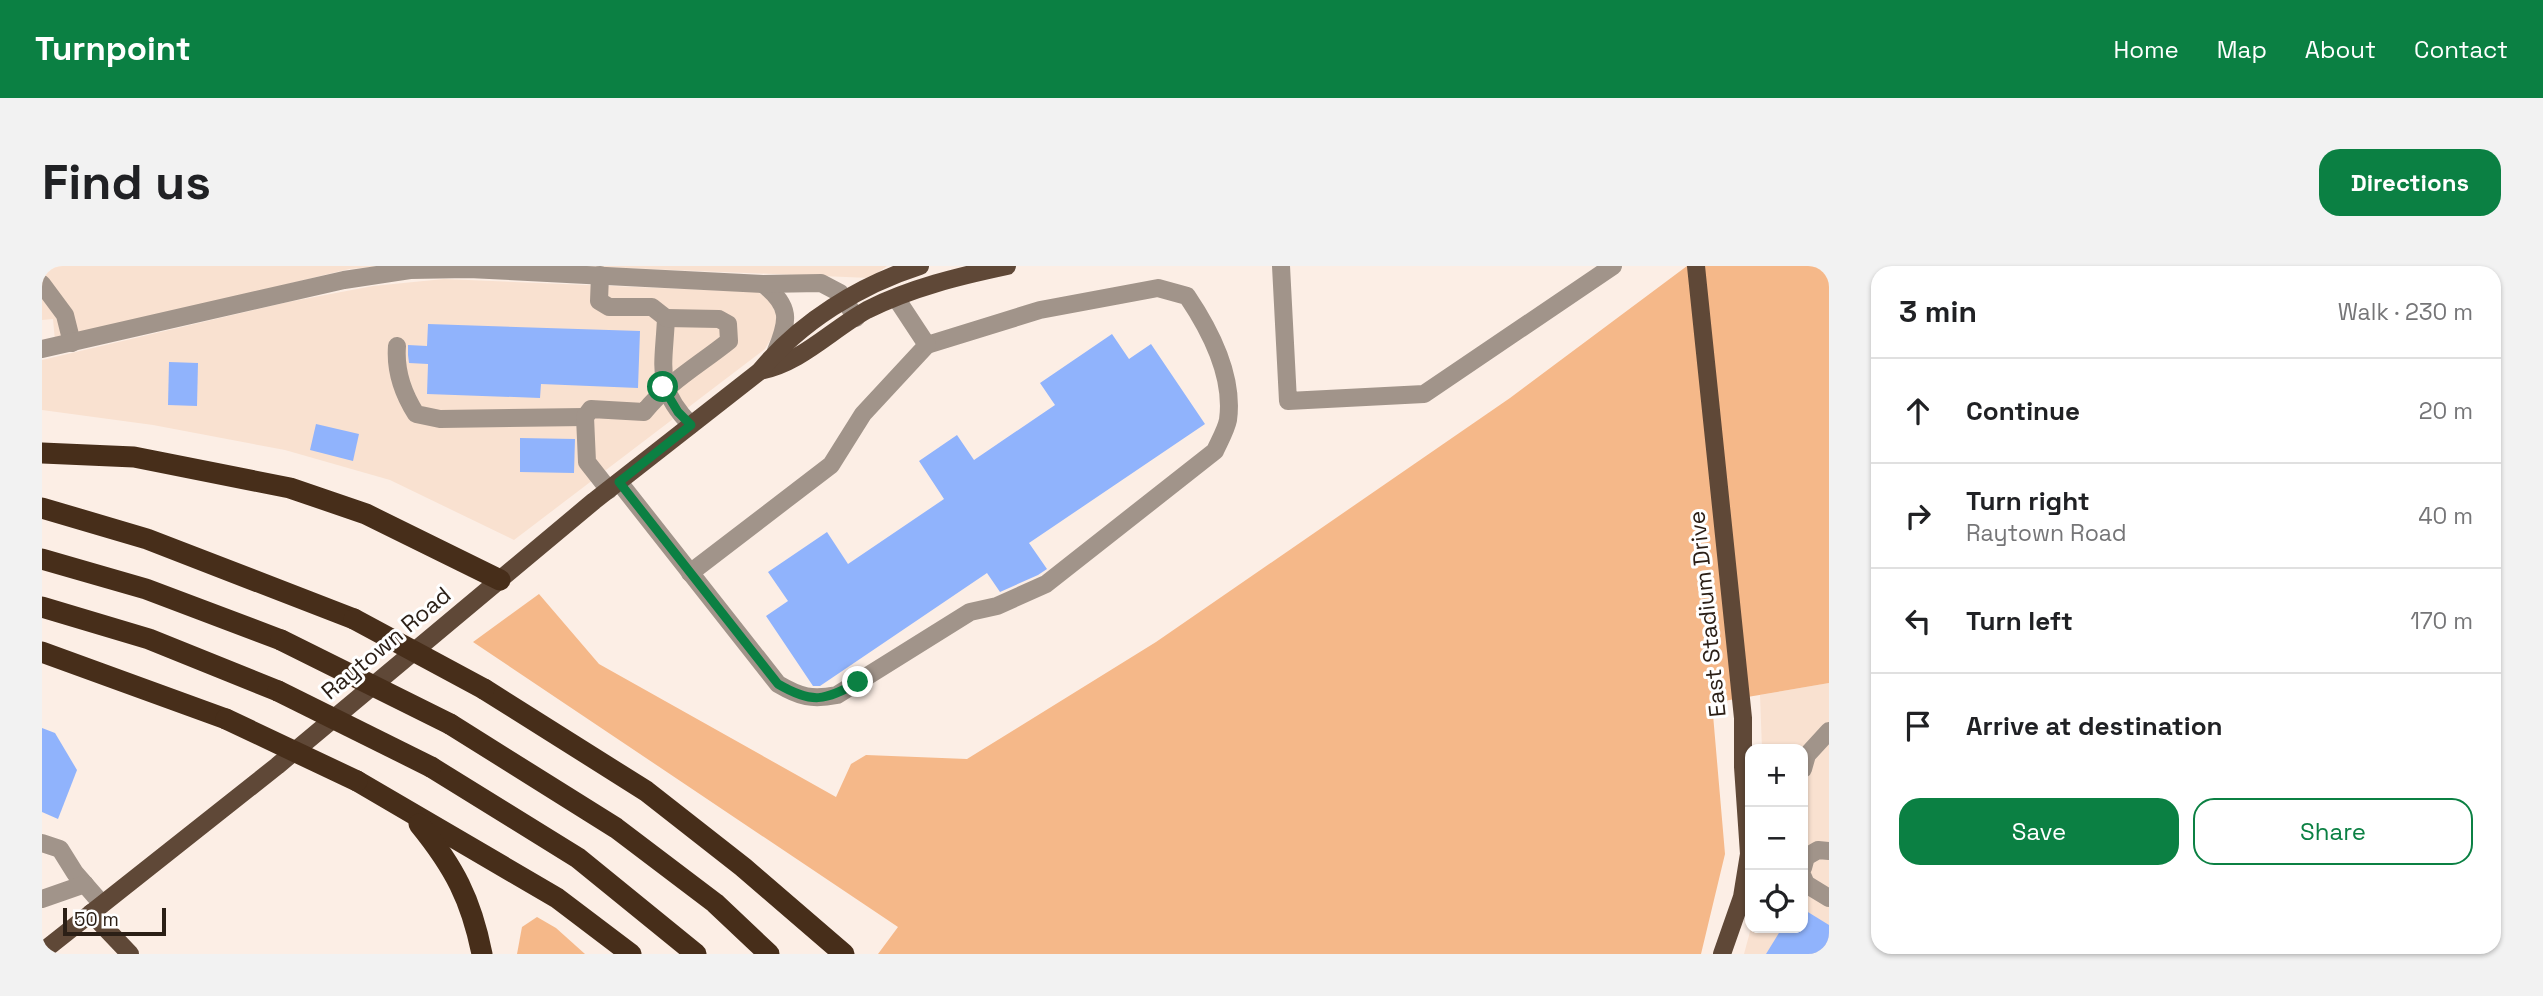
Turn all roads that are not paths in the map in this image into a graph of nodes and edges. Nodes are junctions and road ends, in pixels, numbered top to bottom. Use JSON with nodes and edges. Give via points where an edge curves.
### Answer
{"nodes":[{"id":1,"x":1007,"y":266,"type":"edge"},
{"id":2,"x":1281,"y":266,"type":"edge"},
{"id":3,"x":1613,"y":266,"type":"edge"},
{"id":4,"x":469,"y":267,"type":"edge"},
{"id":5,"x":432,"y":268,"type":"edge"},
{"id":6,"x":909,"y":268,"type":"edge"},
{"id":7,"x":1696,"y":269,"type":"edge"},
{"id":8,"x":353,"y":272,"type":"edge"},
{"id":9,"x":600,"y":275,"type":"junction"},
{"id":10,"x":752,"y":278,"type":"edge"},
{"id":11,"x":42,"y":284,"type":"edge"},
{"id":12,"x":900,"y":297,"type":"junction"},
{"id":13,"x":845,"y":300,"type":"junction"},
{"id":14,"x":666,"y":318,"type":"junction"},
{"id":15,"x":856,"y":318,"type":"junction"},
{"id":16,"x":72,"y":342,"type":"junction"},
{"id":17,"x":927,"y":345,"type":"junction"},
{"id":18,"x":397,"y":346,"type":"dead end"},
{"id":19,"x":42,"y":349,"type":"edge"},
{"id":20,"x":776,"y":351,"type":"junction"},
{"id":21,"x":760,"y":372,"type":"junction"},
{"id":22,"x":663,"y":387,"type":"junction"},
{"id":23,"x":585,"y":417,"type":"junction"},
{"id":24,"x":691,"y":425,"type":"junction"},
{"id":25,"x":42,"y":453,"type":"edge"},
{"id":26,"x":614,"y":486,"type":"junction"},
{"id":27,"x":42,"y":508,"type":"edge"},
{"id":28,"x":42,"y":559,"type":"edge"},
{"id":29,"x":690,"y":573,"type":"junction"},
{"id":30,"x":500,"y":580,"type":"junction"},
{"id":31,"x":42,"y":607,"type":"edge"},
{"id":32,"x":42,"y":652,"type":"edge"},
{"id":33,"x":1829,"y":731,"type":"edge"},
{"id":34,"x":1808,"y":754,"type":"edge"},
{"id":35,"x":1746,"y":807,"type":"edge"},
{"id":36,"x":411,"y":814,"type":"junction"},
{"id":37,"x":42,"y":843,"type":"edge"},
{"id":38,"x":1829,"y":851,"type":"edge"},
{"id":39,"x":1808,"y":856,"type":"edge"},
{"id":40,"x":1747,"y":870,"type":"edge"},
{"id":41,"x":85,"y":884,"type":"junction"},
{"id":42,"x":1808,"y":885,"type":"edge"},
{"id":43,"x":1829,"y":898,"type":"edge"},
{"id":44,"x":42,"y":899,"type":"edge"},
{"id":45,"x":97,"y":908,"type":"junction"},
{"id":46,"x":42,"y":952,"type":"edge"},
{"id":47,"x":630,"y":953,"type":"edge"},
{"id":48,"x":130,"y":954,"type":"edge"},
{"id":49,"x":482,"y":954,"type":"edge"},
{"id":50,"x":696,"y":954,"type":"edge"},
{"id":51,"x":769,"y":954,"type":"edge"},
{"id":52,"x":844,"y":954,"type":"edge"},
{"id":53,"x":1722,"y":954,"type":"edge"}],
"edges":[{"from":1,"to":12,"type":"main road","name":"Raytown Road"},
{"from":2,"to":3,"type":"street","via":[[1289,401],[1424,394]]},
{"from":4,"to":5,"type":"street"},
{"from":4,"to":9,"type":"street"},
{"from":5,"to":8,"type":"street"},
{"from":6,"to":12,"type":"street"},
{"from":6,"to":13,"type":"main road","name":"Raytown Road"},
{"from":7,"to":35,"type":"main road","name":"East Stadium Drive","via":[[1743,718]]},
{"from":8,"to":16,"type":"street"},
{"from":9,"to":10,"type":"street"},
{"from":9,"to":14,"type":"street","via":[[599,301],[609,307],[652,307]]},
{"from":10,"to":13,"type":"street","via":[[821,283]]},
{"from":10,"to":20,"type":"street","via":[[779,297],[785,311],[786,328]]},
{"from":11,"to":16,"type":"street","via":[[65,315]]},
{"from":12,"to":15,"type":"main road","name":"Raytown Road"},
{"from":12,"to":17,"type":"street"},
{"from":13,"to":15,"type":"street"},
{"from":13,"to":20,"type":"main road","name":"Raytown Road"},
{"from":14,"to":22,"type":"street"},
{"from":14,"to":22,"type":"street","via":[[719,319],[731,332],[729,341],[682,379]]},
{"from":15,"to":21,"type":"main road","name":"Raytown Road","via":[[780,367]]},
{"from":16,"to":19,"type":"street"},
{"from":17,"to":29,"type":"street","via":[[863,414],[831,465]]},
{"from":17,"to":29,"type":"street","via":[[1040,310],[1158,288],[1187,296],[1204,321],[1224,369],[1228,420],[1215,451],[1046,584],[997,607],[970,612],[837,695],[801,697],[778,684]]},
{"from":18,"to":23,"type":"street","via":[[396,365],[416,414],[440,419]]},
{"from":20,"to":21,"type":"main road","name":"Raytown Road"},
{"from":21,"to":24,"type":"main road","name":"Raytown Road"},
{"from":22,"to":23,"type":"street","via":[[644,412],[591,409]]},
{"from":22,"to":24,"type":"street"},
{"from":23,"to":26,"type":"street","via":[[587,462]]},
{"from":24,"to":26,"type":"main road","name":"Raytown Road"},
{"from":25,"to":30,"type":"highway","via":[[134,457],[290,488],[366,514]]},
{"from":26,"to":29,"type":"street"},
{"from":26,"to":30,"type":"main road","name":"Raytown Road"},
{"from":27,"to":52,"type":"highway","bridge":true,"via":[[147,538],[354,620],[484,689],[646,791]]},
{"from":28,"to":51,"type":"highway","bridge":true,"via":[[146,589],[281,640],[450,724],[616,828],[715,904]]},
{"from":30,"to":45,"type":"main road","name":"Raytown Road"},
{"from":31,"to":50,"type":"highway","bridge":true,"via":[[149,639],[278,691],[431,767],[578,858]]},
{"from":32,"to":36,"type":"highway","bridge":true,"via":[[226,719],[358,782]]},
{"from":33,"to":34,"type":"street"},
{"from":36,"to":47,"type":"highway","via":[[558,898]]},
{"from":36,"to":49,"type":"highway","via":[[462,884]]},
{"from":37,"to":41,"type":"street","via":[[60,849]]},
{"from":38,"to":39,"type":"street"},
{"from":40,"to":53,"type":"main road","name":"East Stadium Drive"},
{"from":41,"to":44,"type":"street"},
{"from":41,"to":45,"type":"street"},
{"from":42,"to":43,"type":"street"},
{"from":45,"to":46,"type":"main road","name":"Raytown Road"},
{"from":45,"to":48,"type":"main road"}]}
